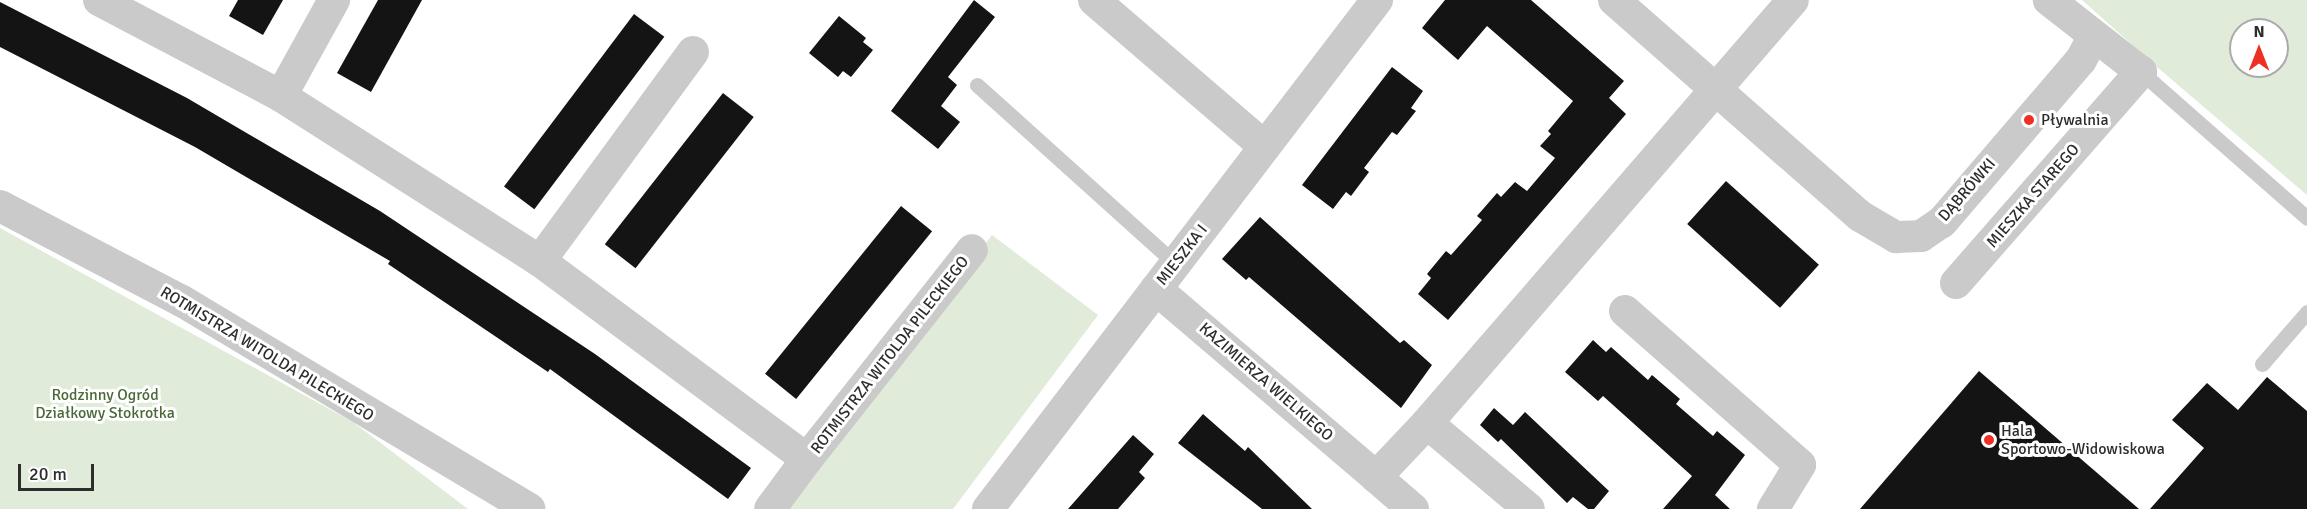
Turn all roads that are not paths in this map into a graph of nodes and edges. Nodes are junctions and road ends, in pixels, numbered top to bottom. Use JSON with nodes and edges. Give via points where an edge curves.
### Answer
{"nodes":[{"id":1,"x":99,"y":0,"type":"edge"},
{"id":2,"x":334,"y":0,"type":"edge"},
{"id":3,"x":1094,"y":0,"type":"edge"},
{"id":4,"x":1377,"y":0,"type":"edge"},
{"id":5,"x":1614,"y":0,"type":"edge"},
{"id":6,"x":1793,"y":0,"type":"edge"},
{"id":7,"x":2049,"y":0,"type":"edge"},
{"id":8,"x":2093,"y":37,"type":"junction"},
{"id":9,"x":693,"y":52,"type":"dead end"},
{"id":10,"x":2141,"y":72,"type":"junction"},
{"id":11,"x":977,"y":85,"type":"dead end"},
{"id":12,"x":1715,"y":87,"type":"junction"},
{"id":13,"x":281,"y":96,"type":"junction"},
{"id":14,"x":1264,"y":147,"type":"junction"},
{"id":15,"x":0,"y":206,"type":"edge"},
{"id":16,"x":2307,"y":218,"type":"edge"},
{"id":17,"x":972,"y":250,"type":"dead end"},
{"id":18,"x":540,"y":261,"type":"junction"},
{"id":19,"x":1175,"y":264,"type":"junction"},
{"id":20,"x":1956,"y":283,"type":"dead end"},
{"id":21,"x":1156,"y":289,"type":"junction"},
{"id":22,"x":1625,"y":311,"type":"dead end"},
{"id":23,"x":2307,"y":312,"type":"edge"},
{"id":24,"x":2262,"y":364,"type":"dead end"},
{"id":25,"x":1427,"y":423,"type":"junction"},
{"id":26,"x":807,"y":459,"type":"junction"},
{"id":27,"x":1376,"y":477,"type":"junction"},
{"id":28,"x":530,"y":509,"type":"edge"},
{"id":29,"x":770,"y":509,"type":"edge"},
{"id":30,"x":988,"y":509,"type":"edge"},
{"id":31,"x":1413,"y":509,"type":"edge"},
{"id":32,"x":1529,"y":509,"type":"edge"},
{"id":33,"x":1773,"y":509,"type":"edge"}],
"edges":[{"from":1,"to":13,"type":"street","name":"ROTMISTRZA WITOLDA PILECKIEGO"},
{"from":2,"to":13,"type":"street"},
{"from":3,"to":14,"type":"street"},
{"from":4,"to":14,"type":"street","name":"MIESZKA I"},
{"from":5,"to":12,"type":"street","name":"DĄBRÓWKI"},
{"from":6,"to":12,"type":"street"},
{"from":7,"to":8,"type":"street"},
{"from":8,"to":10,"type":"street"},
{"from":8,"to":12,"type":"street","name":"DĄBRÓWKI","via":[[2081,60],[1942,222],[1921,236],[1896,237],[1878,229]]},
{"from":9,"to":18,"type":"street"},
{"from":10,"to":16,"type":"lane"},
{"from":10,"to":20,"type":"street","name":"MIESZKA STAREGO"},
{"from":11,"to":19,"type":"lane"},
{"from":12,"to":25,"type":"street"},
{"from":13,"to":18,"type":"street","name":"ROTMISTRZA WITOLDA PILECKIEGO"},
{"from":14,"to":19,"type":"street","name":"MIESZKA I"},
{"from":15,"to":28,"type":"street","name":"ROTMISTRZA WITOLDA PILECKIEGO","via":[[182,301]]},
{"from":17,"to":26,"type":"street","name":"ROTMISTRZA WITOLDA PILECKIEGO"},
{"from":18,"to":26,"type":"street","name":"ROTMISTRZA WITOLDA PILECKIEGO"},
{"from":19,"to":21,"type":"street","name":"MIESZKA I"},
{"from":21,"to":27,"type":"street","name":"KAZIMIERZA WIELKIEGO"},
{"from":21,"to":30,"type":"street","name":"MIESZKA I"},
{"from":22,"to":33,"type":"street","via":[[1800,465]]},
{"from":23,"to":24,"type":"lane"},
{"from":25,"to":27,"type":"street"},
{"from":25,"to":32,"type":"street"},
{"from":26,"to":29,"type":"street","name":"ROTMISTRZA WITOLDA PILECKIEGO"},
{"from":27,"to":31,"type":"street","name":"KAZIMIERZA WIELKIEGO"}]}
